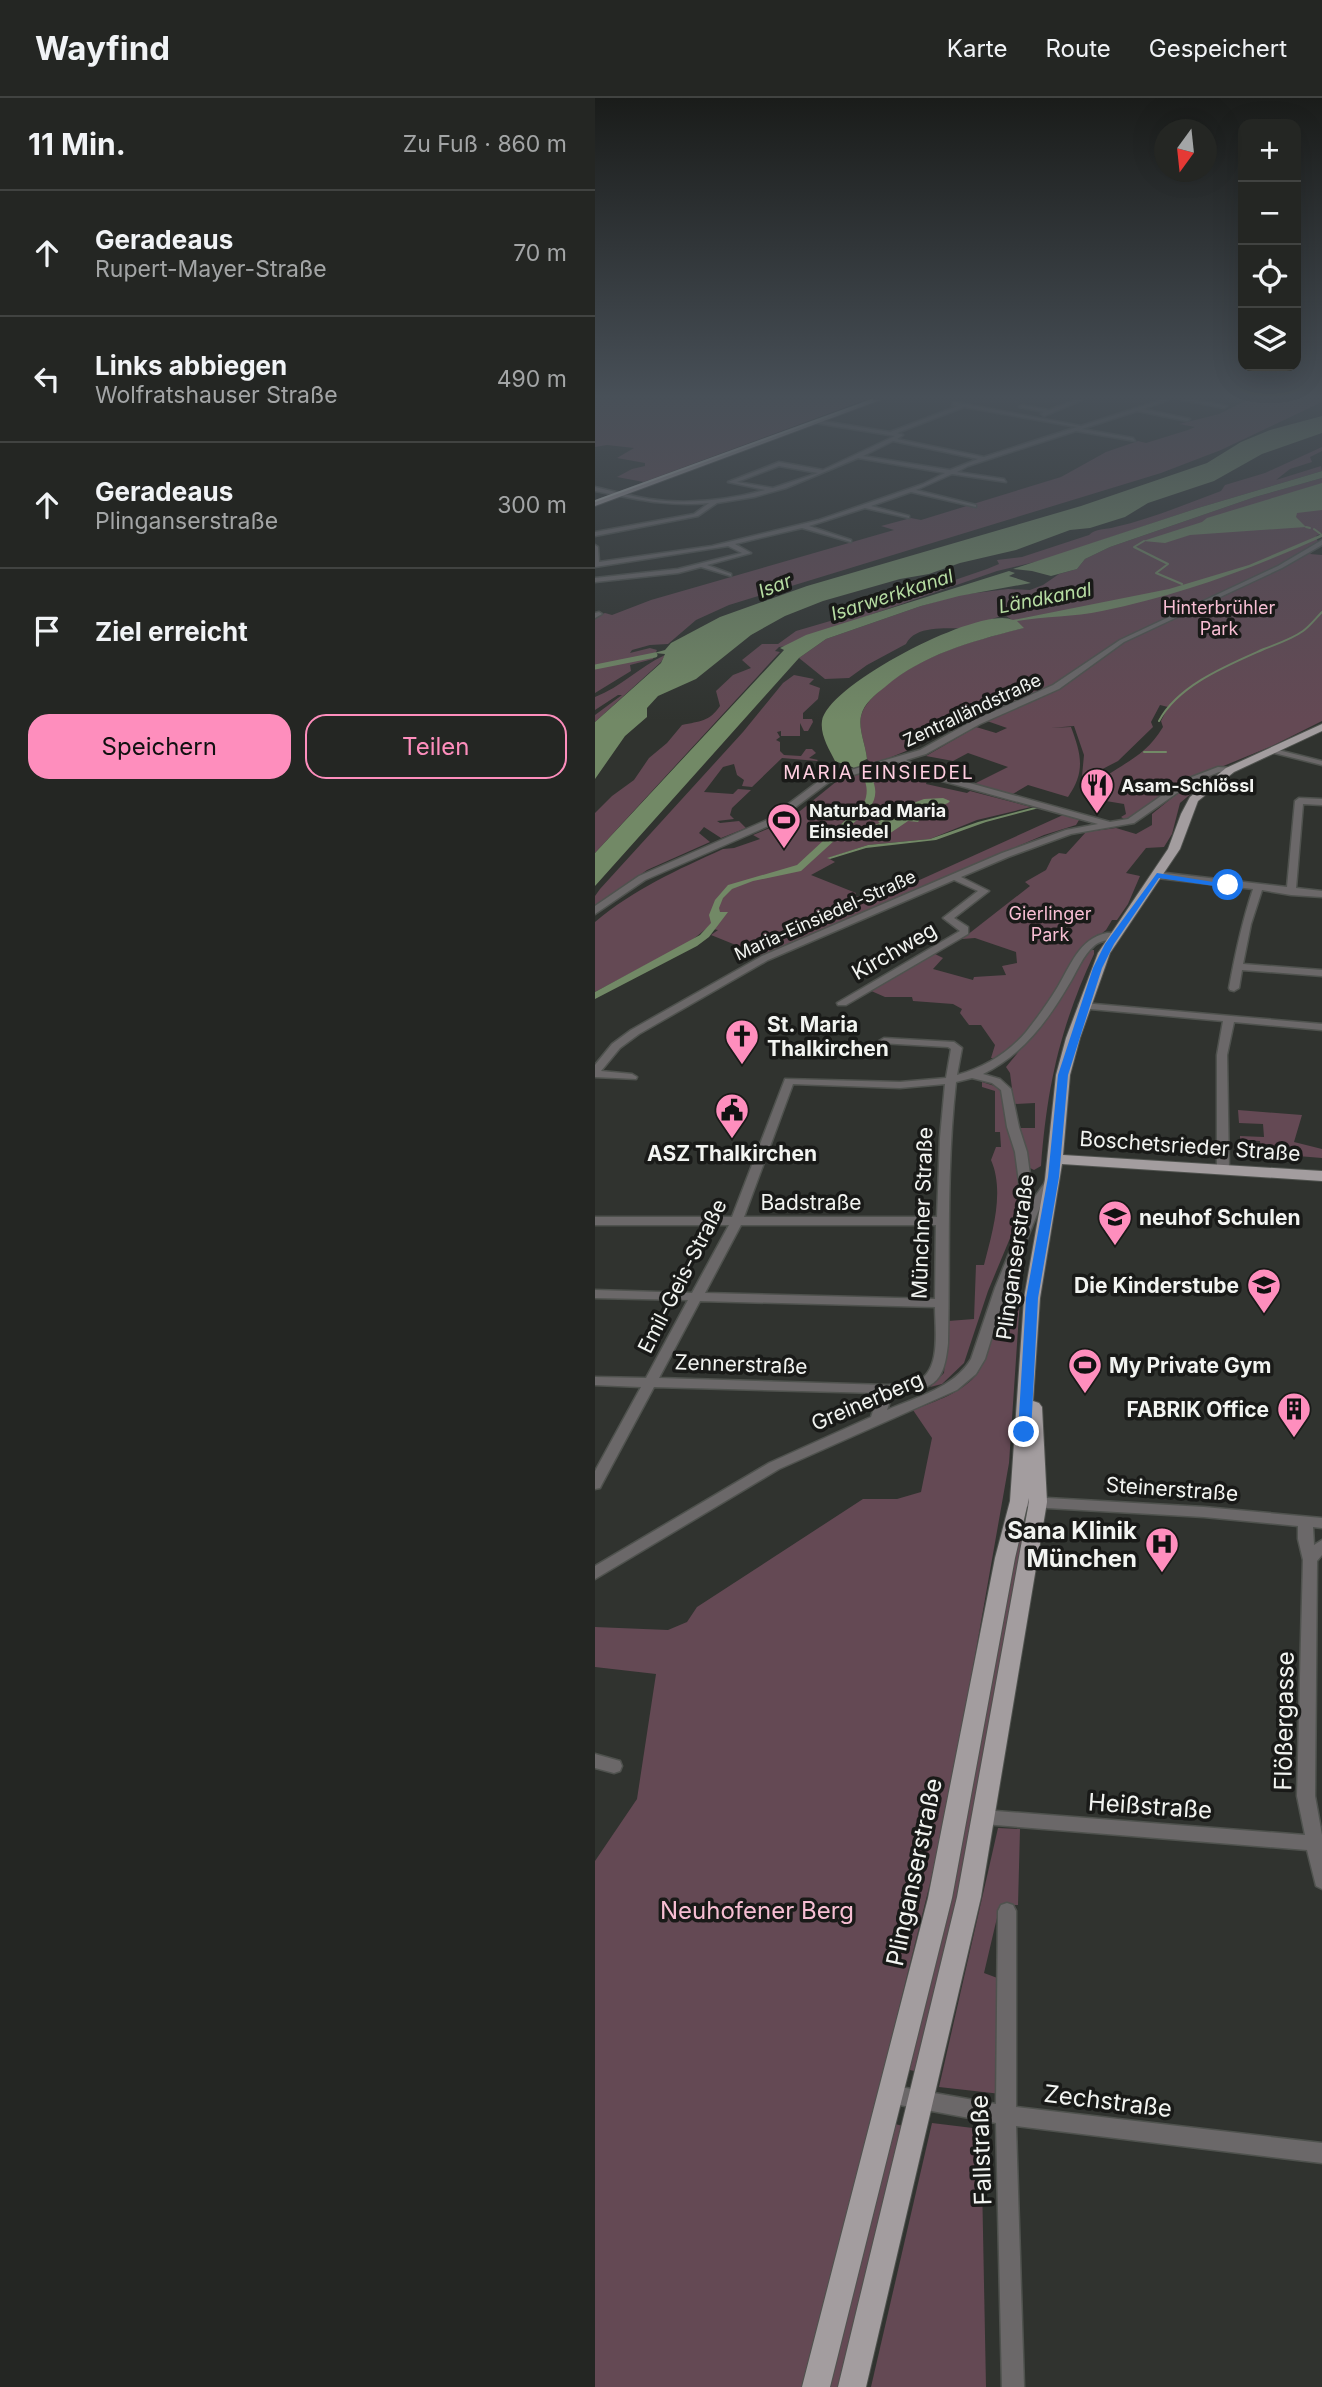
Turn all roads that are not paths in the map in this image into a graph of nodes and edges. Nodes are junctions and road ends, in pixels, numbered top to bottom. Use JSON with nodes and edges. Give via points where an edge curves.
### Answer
{"nodes":[{"id":1,"x":708,"y":507,"type":"edge"},
{"id":2,"x":863,"y":507,"type":"edge"},
{"id":3,"x":869,"y":507,"type":"edge"},
{"id":4,"x":907,"y":517,"type":"dead end"},
{"id":5,"x":803,"y":526,"type":"junction"},
{"id":6,"x":595,"y":534,"type":"edge"},
{"id":7,"x":849,"y":541,"type":"dead end"},
{"id":8,"x":1322,"y":542,"type":"edge"},
{"id":9,"x":729,"y":544,"type":"junction"},
{"id":10,"x":595,"y":547,"type":"edge"},
{"id":11,"x":671,"y":557,"type":"junction"},
{"id":12,"x":596,"y":564,"type":"edge"},
{"id":13,"x":698,"y":566,"type":"junction"},
{"id":14,"x":729,"y":575,"type":"dead end"},
{"id":15,"x":595,"y":580,"type":"edge"},
{"id":16,"x":1319,"y":731,"type":"edge"},
{"id":17,"x":1273,"y":750,"type":"junction"},
{"id":18,"x":901,"y":760,"type":"junction"},
{"id":19,"x":1322,"y":763,"type":"edge"},
{"id":20,"x":1230,"y":770,"type":"junction"},
{"id":21,"x":1299,"y":802,"type":"joint"},
{"id":22,"x":1322,"y":802,"type":"edge"},
{"id":23,"x":1084,"y":819,"type":"junction"},
{"id":24,"x":1113,"y":825,"type":"junction"},
{"id":25,"x":1080,"y":830,"type":"junction"},
{"id":26,"x":1157,"y":875,"type":"junction"},
{"id":27,"x":954,"y":877,"type":"junction"},
{"id":28,"x":1258,"y":888,"type":"junction"},
{"id":29,"x":1291,"y":892,"type":"junction"},
{"id":30,"x":1322,"y":894,"type":"edge"},
{"id":31,"x":595,"y":911,"type":"edge"},
{"id":32,"x":1114,"y":936,"type":"junction"},
{"id":33,"x":1237,"y":967,"type":"junction"},
{"id":34,"x":1322,"y":973,"type":"edge"},
{"id":35,"x":1234,"y":988,"type":"dead end"},
{"id":36,"x":842,"y":1003,"type":"dead end"},
{"id":37,"x":1083,"y":1006,"type":"junction"},
{"id":38,"x":1229,"y":1019,"type":"junction"},
{"id":39,"x":1322,"y":1027,"type":"edge"},
{"id":40,"x":884,"y":1041,"type":"dead end"},
{"id":41,"x":595,"y":1073,"type":"edge"},
{"id":42,"x":974,"y":1075,"type":"junction"},
{"id":43,"x":632,"y":1077,"type":"dead end"},
{"id":44,"x":949,"y":1082,"type":"junction"},
{"id":45,"x":1055,"y":1159,"type":"junction"},
{"id":46,"x":1223,"y":1170,"type":"junction"},
{"id":47,"x":1322,"y":1176,"type":"edge"},
{"id":48,"x":1053,"y":1177,"type":"junction"},
{"id":49,"x":1034,"y":1207,"type":"junction"},
{"id":50,"x":595,"y":1221,"type":"edge"},
{"id":51,"x":737,"y":1221,"type":"junction"},
{"id":52,"x":944,"y":1221,"type":"junction"},
{"id":53,"x":595,"y":1294,"type":"edge"},
{"id":54,"x":695,"y":1297,"type":"junction"},
{"id":55,"x":941,"y":1303,"type":"junction"},
{"id":56,"x":595,"y":1381,"type":"edge"},
{"id":57,"x":929,"y":1381,"type":"joint"},
{"id":58,"x":650,"y":1383,"type":"junction"},
{"id":59,"x":887,"y":1390,"type":"junction"},
{"id":60,"x":878,"y":1418,"type":"junction"},
{"id":61,"x":595,"y":1483,"type":"edge"},
{"id":62,"x":1028,"y":1502,"type":"junction"},
{"id":63,"x":1306,"y":1521,"type":"junction"},
{"id":64,"x":1322,"y":1523,"type":"edge"},
{"id":65,"x":1322,"y":1545,"type":"edge"},
{"id":66,"x":1310,"y":1560,"type":"junction"},
{"id":67,"x":597,"y":1571,"type":"edge"},
{"id":68,"x":595,"y":1761,"type":"edge"},
{"id":69,"x":614,"y":1766,"type":"dead end"},
{"id":70,"x":983,"y":1817,"type":"junction"},
{"id":71,"x":1314,"y":1843,"type":"junction"},
{"id":72,"x":1322,"y":1881,"type":"edge"},
{"id":73,"x":1007,"y":1911,"type":"dead end"},
{"id":74,"x":890,"y":2094,"type":"junction"},
{"id":75,"x":920,"y":2101,"type":"junction"},
{"id":76,"x":1006,"y":2115,"type":"junction"},
{"id":77,"x":1322,"y":2153,"type":"edge"},
{"id":78,"x":816,"y":2387,"type":"edge"},
{"id":79,"x":852,"y":2387,"type":"edge"},
{"id":80,"x":1013,"y":2387,"type":"edge"}],
"edges":[{"from":1,"to":6,"type":"street","via":[[696,515]]},
{"from":2,"to":5,"type":"street"},
{"from":3,"to":4,"type":"street"},
{"from":5,"to":7,"type":"street"},
{"from":5,"to":9,"type":"street"},
{"from":8,"to":18,"type":"street","name":"Zentralländstraße","via":[[1280,567],[1122,641],[1041,695]]},
{"from":9,"to":11,"type":"street"},
{"from":9,"to":13,"type":"street","via":[[748,553]]},
{"from":10,"to":12,"type":"street"},
{"from":11,"to":12,"type":"street"},
{"from":11,"to":13,"type":"street"},
{"from":13,"to":14,"type":"street"},
{"from":13,"to":15,"type":"street"},
{"from":16,"to":17,"type":"main road","name":"Plinganserstraße"},
{"from":17,"to":19,"type":"street"},
{"from":17,"to":20,"type":"main road","name":"Plinganserstraße"},
{"from":18,"to":23,"type":"street","via":[[920,772]]},
{"from":18,"to":31,"type":"street","name":"Zentralländstraße","via":[[852,771],[815,786],[770,822],[642,878]]},
{"from":20,"to":24,"type":"street","name":"Maria-Einsiedel-Straße","via":[[1218,769],[1187,782],[1138,817]]},
{"from":20,"to":26,"type":"main road","name":"Plinganserstraße","via":[[1194,799],[1179,840]]},
{"from":21,"to":22,"type":"street"},
{"from":21,"to":29,"type":"street"},
{"from":23,"to":24,"type":"street"},
{"from":23,"to":25,"type":"street"},
{"from":24,"to":25,"type":"street","name":"Maria-Einsiedel-Straße"},
{"from":25,"to":27,"type":"street","name":"Maria-Einsiedel-Straße"},
{"from":26,"to":28,"type":"street"},
{"from":26,"to":32,"type":"main road","name":"Plinganserstraße"},
{"from":27,"to":36,"type":"street","name":"Kirchweg","via":[[984,891],[948,918],[965,932]]},
{"from":27,"to":41,"type":"street","name":"Maria-Einsiedel-Straße","via":[[735,974],[629,1036]]},
{"from":28,"to":29,"type":"street"},
{"from":28,"to":33,"type":"street"},
{"from":29,"to":30,"type":"street"},
{"from":32,"to":37,"type":"main road","name":"Plinganserstraße"},
{"from":32,"to":42,"type":"street","via":[[1098,938],[1085,950],[1042,1019],[1019,1046]]},
{"from":33,"to":34,"type":"street"},
{"from":33,"to":35,"type":"street"},
{"from":37,"to":38,"type":"street"},
{"from":37,"to":45,"type":"main road","name":"Plinganserstraße","via":[[1063,1075]]},
{"from":38,"to":39,"type":"street"},
{"from":38,"to":46,"type":"street","via":[[1222,1055]]},
{"from":40,"to":44,"type":"street","name":"Münchner Straße","via":[[956,1045]]},
{"from":41,"to":43,"type":"street"},
{"from":42,"to":44,"type":"street"},
{"from":42,"to":49,"type":"street","via":[[1006,1089],[1027,1196]]},
{"from":44,"to":51,"type":"street","name":"Emil-Geis-Straße","via":[[789,1081]]},
{"from":44,"to":52,"type":"street","name":"Münchner Straße","via":[[943,1148]]},
{"from":45,"to":46,"type":"main road","name":"Boschetsrieder Straße"},
{"from":45,"to":48,"type":"main road","name":"Plinganserstraße"},
{"from":46,"to":47,"type":"main road","name":"Boschetsrieder Straße"},
{"from":48,"to":49,"type":"street","name":"Greinerberg"},
{"from":48,"to":62,"type":"main road","name":"Plinganserstraße","via":[[1032,1298],[1028,1363],[1038,1467]]},
{"from":49,"to":60,"type":"street","name":"Greinerberg","via":[[971,1370],[951,1387]]},
{"from":50,"to":51,"type":"street","name":"Badstraße"},
{"from":51,"to":52,"type":"street","name":"Badstraße"},
{"from":51,"to":54,"type":"street","name":"Emil-Geis-Straße"},
{"from":52,"to":55,"type":"street","name":"Münchner Straße"},
{"from":53,"to":54,"type":"street"},
{"from":54,"to":55,"type":"street"},
{"from":54,"to":58,"type":"street","name":"Emil-Geis-Straße"},
{"from":55,"to":57,"type":"street","name":"Münchner Straße","via":[[938,1367]]},
{"from":56,"to":58,"type":"street","name":"Zennerstraße"},
{"from":57,"to":59,"type":"street","name":"Zennerstraße"},
{"from":58,"to":59,"type":"street","name":"Zennerstraße"},
{"from":58,"to":61,"type":"street","name":"Emil-Geis-Straße"},
{"from":59,"to":60,"type":"street"},
{"from":60,"to":67,"type":"street","name":"Greinerberg","via":[[774,1466]]},
{"from":62,"to":63,"type":"street","name":"Steinerstraße"},
{"from":62,"to":70,"type":"main road","name":"Plinganserstraße"},
{"from":62,"to":74,"type":"main road","name":"Plinganserstraße","via":[[1007,1546],[940,1898]]},
{"from":63,"to":64,"type":"street","name":"Steinerstraße"},
{"from":63,"to":66,"type":"street","name":"Flößergasse"},
{"from":65,"to":66,"type":"street"},
{"from":66,"to":71,"type":"street","name":"Flößergasse","via":[[1306,1796]]},
{"from":68,"to":69,"type":"street"},
{"from":70,"to":71,"type":"street","name":"Heißstraße"},
{"from":70,"to":75,"type":"main road","name":"Plinganserstraße","via":[[969,1897]]},
{"from":71,"to":72,"type":"street","name":"Flößergasse"},
{"from":73,"to":76,"type":"street","name":"Fallstraße"},
{"from":74,"to":75,"type":"street","name":"Zechstraße"},
{"from":74,"to":78,"type":"main road","name":"Plinganserstraße"},
{"from":75,"to":76,"type":"street","name":"Zechstraße"},
{"from":75,"to":79,"type":"main road","name":"Plinganserstraße"},
{"from":76,"to":77,"type":"street","name":"Zechstraße"},
{"from":76,"to":80,"type":"street","name":"Fallstraße"}]}
